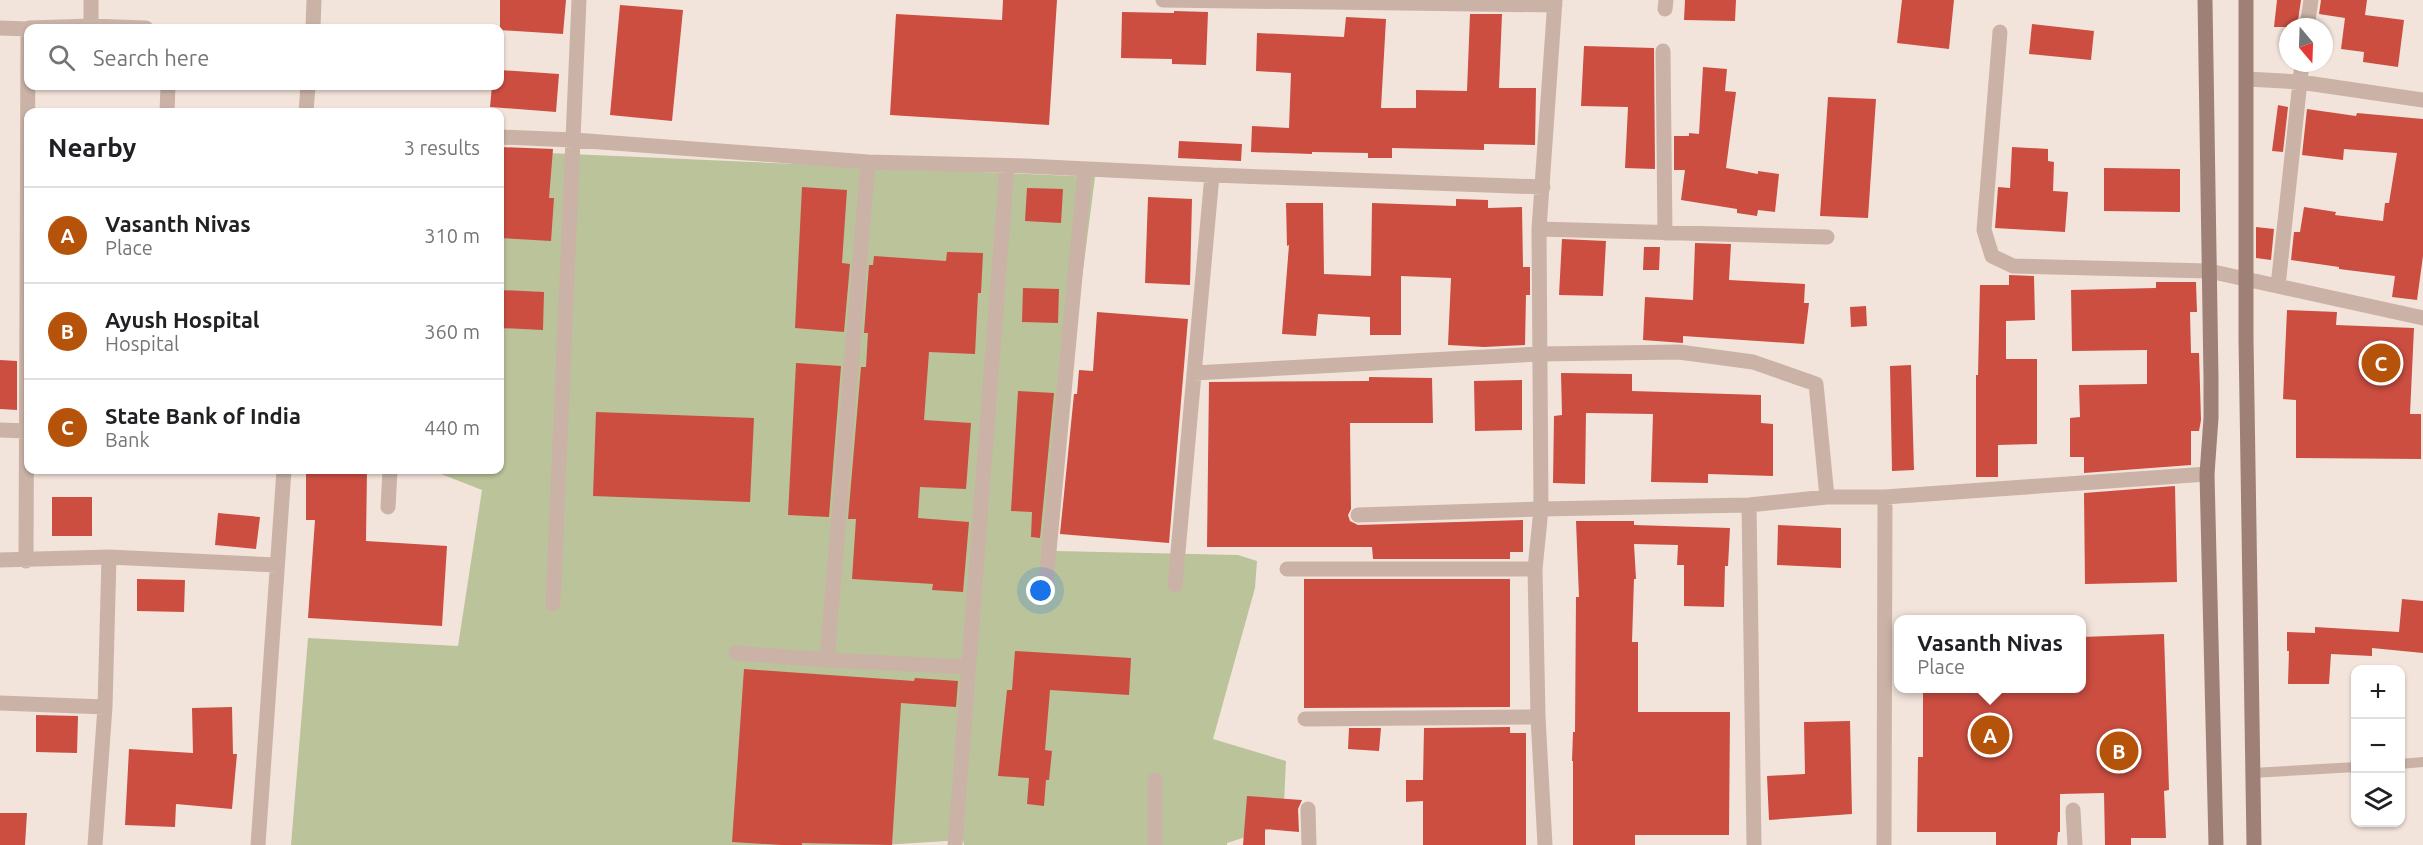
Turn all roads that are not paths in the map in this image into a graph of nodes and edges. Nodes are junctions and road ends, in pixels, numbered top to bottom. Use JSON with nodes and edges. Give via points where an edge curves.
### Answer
{"nodes":[{"id":1,"x":92,"y":0,"type":"edge"},
{"id":2,"x":314,"y":0,"type":"edge"},
{"id":3,"x":579,"y":0,"type":"edge"},
{"id":4,"x":1163,"y":0,"type":"edge"},
{"id":5,"x":2205,"y":0,"type":"edge"},
{"id":6,"x":2246,"y":0,"type":"edge"},
{"id":7,"x":2311,"y":0,"type":"edge"},
{"id":8,"x":1555,"y":2,"type":"edge"},
{"id":9,"x":2308,"y":18,"type":"edge"},
{"id":10,"x":91,"y":24,"type":"edge"},
{"id":11,"x":313,"y":24,"type":"edge"},
{"id":12,"x":0,"y":28,"type":"edge"},
{"id":13,"x":24,"y":28,"type":"edge"},
{"id":14,"x":2000,"y":32,"type":"dead end"},
{"id":15,"x":1663,"y":51,"type":"dead end"},
{"id":16,"x":2301,"y":72,"type":"edge"},
{"id":17,"x":2247,"y":79,"type":"junction"},
{"id":18,"x":2300,"y":82,"type":"junction"},
{"id":19,"x":28,"y":90,"type":"edge"},
{"id":20,"x":168,"y":90,"type":"edge"},
{"id":21,"x":308,"y":90,"type":"edge"},
{"id":22,"x":2423,"y":100,"type":"edge"},
{"id":23,"x":28,"y":108,"type":"edge"},
{"id":24,"x":167,"y":108,"type":"edge"},
{"id":25,"x":306,"y":108,"type":"edge"},
{"id":26,"x":504,"y":137,"type":"edge"},
{"id":27,"x":574,"y":140,"type":"junction"},
{"id":28,"x":868,"y":162,"type":"junction"},
{"id":29,"x":1007,"y":166,"type":"junction"},
{"id":30,"x":1085,"y":170,"type":"junction"},
{"id":31,"x":1212,"y":176,"type":"junction"},
{"id":32,"x":1543,"y":187,"type":"junction"},
{"id":33,"x":1539,"y":229,"type":"junction"},
{"id":34,"x":1665,"y":233,"type":"junction"},
{"id":35,"x":1827,"y":237,"type":"dead end"},
{"id":36,"x":2209,"y":271,"type":"junction"},
{"id":37,"x":2247,"y":279,"type":"junction"},
{"id":38,"x":2278,"y":286,"type":"junction"},
{"id":39,"x":2423,"y":318,"type":"edge"},
{"id":40,"x":1539,"y":354,"type":"junction"},
{"id":41,"x":1194,"y":373,"type":"junction"},
{"id":42,"x":0,"y":430,"type":"edge"},
{"id":43,"x":24,"y":432,"type":"edge"},
{"id":44,"x":27,"y":474,"type":"edge"},
{"id":45,"x":284,"y":474,"type":"edge"},
{"id":46,"x":390,"y":474,"type":"edge"},
{"id":47,"x":2207,"y":474,"type":"junction"},
{"id":48,"x":1827,"y":497,"type":"junction"},
{"id":49,"x":1885,"y":497,"type":"junction"},
{"id":50,"x":1749,"y":504,"type":"junction"},
{"id":51,"x":388,"y":507,"type":"dead end"},
{"id":52,"x":1541,"y":509,"type":"junction"},
{"id":53,"x":1358,"y":515,"type":"dead end"},
{"id":54,"x":109,"y":557,"type":"junction"},
{"id":55,"x":0,"y":560,"type":"edge"},
{"id":56,"x":26,"y":561,"type":"junction"},
{"id":57,"x":277,"y":565,"type":"junction"},
{"id":58,"x":1287,"y":569,"type":"dead end"},
{"id":59,"x":1535,"y":569,"type":"junction"},
{"id":60,"x":1046,"y":583,"type":"dead end"},
{"id":61,"x":1175,"y":585,"type":"dead end"},
{"id":62,"x":553,"y":604,"type":"dead end"},
{"id":63,"x":736,"y":653,"type":"dead end"},
{"id":64,"x":827,"y":660,"type":"junction"},
{"id":65,"x":969,"y":666,"type":"junction"},
{"id":66,"x":0,"y":703,"type":"edge"},
{"id":67,"x":105,"y":707,"type":"junction"},
{"id":68,"x":1538,"y":717,"type":"junction"},
{"id":69,"x":1305,"y":719,"type":"dead end"},
{"id":70,"x":2423,"y":762,"type":"edge"},
{"id":71,"x":2405,"y":764,"type":"edge"},
{"id":72,"x":2351,"y":767,"type":"edge"},
{"id":73,"x":2252,"y":773,"type":"junction"},
{"id":74,"x":1155,"y":780,"type":"dead end"},
{"id":75,"x":1308,"y":809,"type":"dead end"},
{"id":76,"x":2073,"y":810,"type":"dead end"},
{"id":77,"x":95,"y":845,"type":"edge"},
{"id":78,"x":258,"y":845,"type":"edge"},
{"id":79,"x":955,"y":845,"type":"edge"},
{"id":80,"x":1155,"y":845,"type":"edge"},
{"id":81,"x":1309,"y":845,"type":"edge"},
{"id":82,"x":1545,"y":845,"type":"edge"},
{"id":83,"x":1754,"y":845,"type":"edge"},
{"id":84,"x":1884,"y":845,"type":"edge"},
{"id":85,"x":2075,"y":845,"type":"edge"},
{"id":86,"x":2216,"y":845,"type":"edge"},
{"id":87,"x":2254,"y":845,"type":"edge"}],
"edges":[{"from":1,"to":10,"type":"street"},
{"from":2,"to":11,"type":"street"},
{"from":3,"to":27,"type":"street"},
{"from":4,"to":8,"type":"street"},
{"from":5,"to":36,"type":"street"},
{"from":6,"to":17,"type":"street"},
{"from":7,"to":9,"type":"street"},
{"from":8,"to":32,"type":"street"},
{"from":12,"to":13,"type":"street"},
{"from":14,"to":36,"type":"street","via":[[1984,230],[1992,256],[2013,266]]},
{"from":15,"to":34,"type":"street"},
{"from":16,"to":18,"type":"street"},
{"from":17,"to":18,"type":"street"},
{"from":17,"to":37,"type":"street"},
{"from":18,"to":22,"type":"street"},
{"from":18,"to":38,"type":"street"},
{"from":19,"to":23,"type":"street"},
{"from":20,"to":24,"type":"street"},
{"from":21,"to":25,"type":"street"},
{"from":26,"to":27,"type":"street"},
{"from":27,"to":28,"type":"street"},
{"from":27,"to":62,"type":"street"},
{"from":28,"to":29,"type":"street"},
{"from":28,"to":64,"type":"street"},
{"from":29,"to":30,"type":"street"},
{"from":29,"to":65,"type":"street"},
{"from":30,"to":31,"type":"street"},
{"from":30,"to":60,"type":"street"},
{"from":31,"to":32,"type":"street"},
{"from":31,"to":41,"type":"street"},
{"from":32,"to":33,"type":"street"},
{"from":33,"to":34,"type":"street"},
{"from":33,"to":40,"type":"street"},
{"from":34,"to":35,"type":"street"},
{"from":36,"to":37,"type":"street"},
{"from":36,"to":47,"type":"street","via":[[2211,418]]},
{"from":37,"to":38,"type":"street"},
{"from":37,"to":73,"type":"street"},
{"from":38,"to":39,"type":"street"},
{"from":40,"to":41,"type":"street"},
{"from":40,"to":48,"type":"street","via":[[1679,352],[1753,362],[1816,384]]},
{"from":40,"to":52,"type":"street"},
{"from":41,"to":61,"type":"street"},
{"from":42,"to":43,"type":"street"},
{"from":44,"to":56,"type":"street"},
{"from":45,"to":57,"type":"street"},
{"from":46,"to":51,"type":"street"},
{"from":47,"to":49,"type":"street"},
{"from":47,"to":86,"type":"street"},
{"from":48,"to":49,"type":"street"},
{"from":48,"to":50,"type":"street"},
{"from":49,"to":84,"type":"street"},
{"from":50,"to":52,"type":"street"},
{"from":50,"to":83,"type":"street"},
{"from":52,"to":53,"type":"street"},
{"from":52,"to":59,"type":"street"},
{"from":54,"to":56,"type":"street"},
{"from":54,"to":57,"type":"street"},
{"from":54,"to":67,"type":"street"},
{"from":55,"to":56,"type":"street"},
{"from":57,"to":78,"type":"street"},
{"from":58,"to":59,"type":"street"},
{"from":59,"to":68,"type":"street"},
{"from":63,"to":64,"type":"street"},
{"from":64,"to":65,"type":"street"},
{"from":65,"to":79,"type":"street"},
{"from":66,"to":67,"type":"street"},
{"from":67,"to":77,"type":"street"},
{"from":68,"to":69,"type":"street"},
{"from":68,"to":82,"type":"street"},
{"from":70,"to":71,"type":"lane"},
{"from":72,"to":73,"type":"lane"},
{"from":73,"to":87,"type":"street"},
{"from":74,"to":80,"type":"street"},
{"from":75,"to":81,"type":"street"},
{"from":76,"to":85,"type":"street"}]}
